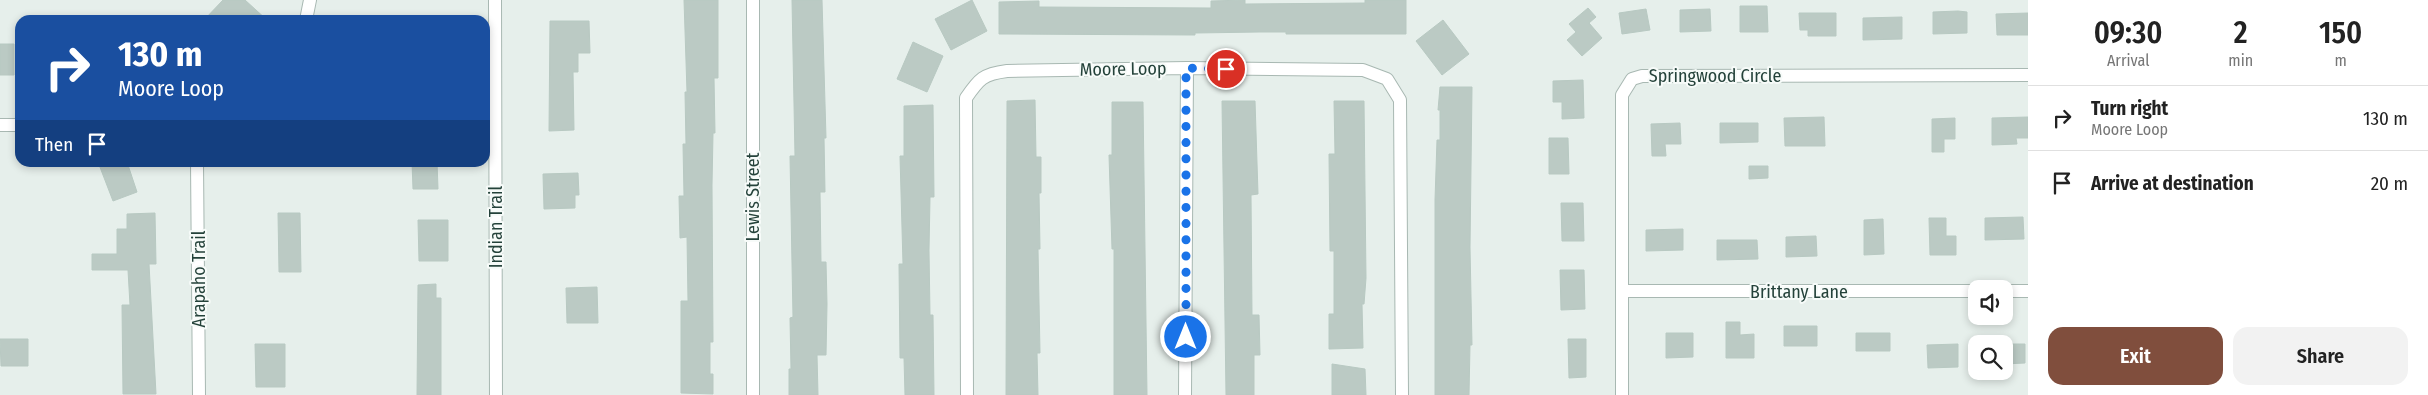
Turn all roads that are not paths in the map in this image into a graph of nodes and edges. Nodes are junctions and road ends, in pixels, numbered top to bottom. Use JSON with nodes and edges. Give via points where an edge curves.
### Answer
{"nodes":[{"id":1,"x":310,"y":0,"type":"edge"},
{"id":2,"x":495,"y":0,"type":"edge"},
{"id":3,"x":753,"y":0,"type":"edge"},
{"id":4,"x":307,"y":15,"type":"edge"},
{"id":5,"x":1186,"y":68,"type":"junction"},
{"id":6,"x":2028,"y":75,"type":"edge"},
{"id":7,"x":0,"y":125,"type":"edge"},
{"id":8,"x":15,"y":125,"type":"edge"},
{"id":9,"x":197,"y":167,"type":"edge"},
{"id":10,"x":1622,"y":291,"type":"junction"},
{"id":11,"x":1968,"y":291,"type":"edge"},
{"id":12,"x":2013,"y":291,"type":"edge"},
{"id":13,"x":2028,"y":291,"type":"edge"},
{"id":14,"x":199,"y":395,"type":"edge"},
{"id":15,"x":496,"y":395,"type":"edge"},
{"id":16,"x":752,"y":395,"type":"edge"},
{"id":17,"x":967,"y":395,"type":"edge"},
{"id":18,"x":1185,"y":395,"type":"edge"},
{"id":19,"x":1402,"y":395,"type":"edge"},
{"id":20,"x":1622,"y":395,"type":"edge"}],
"edges":[{"from":1,"to":4,"type":"street"},
{"from":2,"to":15,"type":"street","name":"Indian Trail"},
{"from":3,"to":16,"type":"street","name":"Lewis Street"},
{"from":5,"to":17,"type":"street","name":"Moore Loop","via":[[1007,71],[989,73],[975,84],[966,98]]},
{"from":5,"to":18,"type":"street"},
{"from":5,"to":19,"type":"street","name":"Moore Loop","via":[[1363,70],[1387,79],[1400,100]]},
{"from":6,"to":10,"type":"street","name":"Springwood Circle","via":[[1642,76],[1632,79],[1622,96]]},
{"from":7,"to":8,"type":"street"},
{"from":9,"to":14,"type":"street","name":"Arapaho Trail"},
{"from":10,"to":11,"type":"street","name":"Brittany Lane"},
{"from":10,"to":20,"type":"street","name":"Springwood Circle"},
{"from":12,"to":13,"type":"street"}]}
